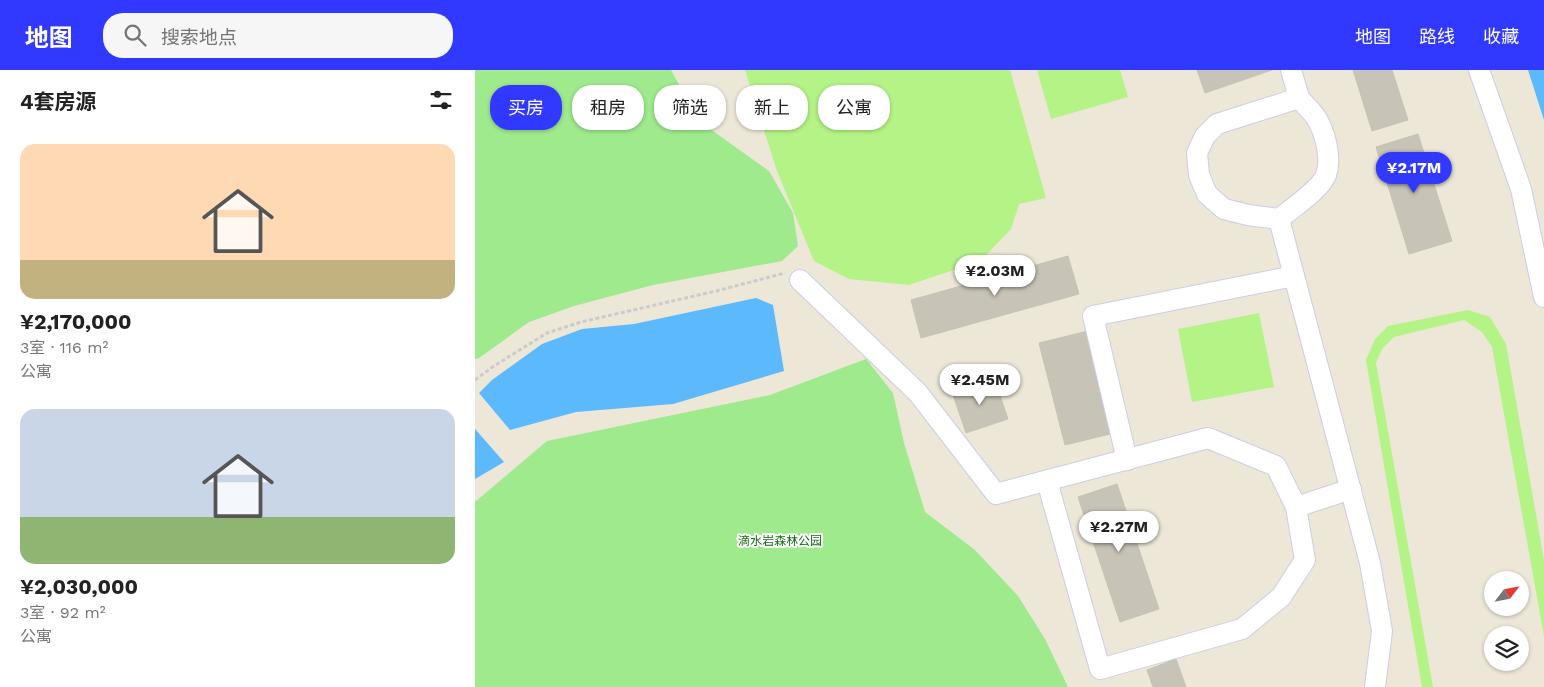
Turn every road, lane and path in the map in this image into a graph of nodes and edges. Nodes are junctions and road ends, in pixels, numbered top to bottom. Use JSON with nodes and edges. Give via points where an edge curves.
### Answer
{"nodes":[{"id":1,"x":1291,"y":70,"type":"edge"},
{"id":2,"x":1479,"y":70,"type":"edge"},
{"id":3,"x":1299,"y":98,"type":"junction"},
{"id":4,"x":1279,"y":219,"type":"junction"},
{"id":5,"x":794,"y":276,"type":"joint"},
{"id":6,"x":1294,"y":276,"type":"junction"},
{"id":7,"x":1544,"y":297,"type":"edge"},
{"id":8,"x":475,"y":380,"type":"edge"},
{"id":9,"x":1127,"y":460,"type":"junction"},
{"id":10,"x":1047,"y":481,"type":"junction"},
{"id":11,"x":1351,"y":489,"type":"junction"},
{"id":12,"x":1296,"y":507,"type":"junction"},
{"id":13,"x":1375,"y":687,"type":"edge"}],
"edges":[{"from":1,"to":3,"type":"street"},
{"from":2,"to":7,"type":"street","via":[[1521,189]]},
{"from":3,"to":4,"type":"street","via":[[1317,118],[1325,141],[1326,176],[1315,190]]},
{"from":3,"to":4,"type":"street","via":[[1217,124],[1205,136],[1197,153],[1199,175],[1207,194],[1224,209]]},
{"from":4,"to":6,"type":"street"},
{"from":5,"to":8,"type":"path","via":[[581,322],[547,333]]},
{"from":5,"to":10,"type":"street","via":[[918,393],[996,494]]},
{"from":6,"to":9,"type":"street","via":[[1093,316]]},
{"from":6,"to":11,"type":"street"},
{"from":9,"to":10,"type":"street"},
{"from":9,"to":12,"type":"street","via":[[1208,438],[1276,466]]},
{"from":10,"to":12,"type":"street","via":[[1100,669],[1242,629],[1275,602],[1305,560]]},
{"from":11,"to":12,"type":"street"},
{"from":11,"to":13,"type":"street","via":[[1370,563],[1382,631]]}]}
